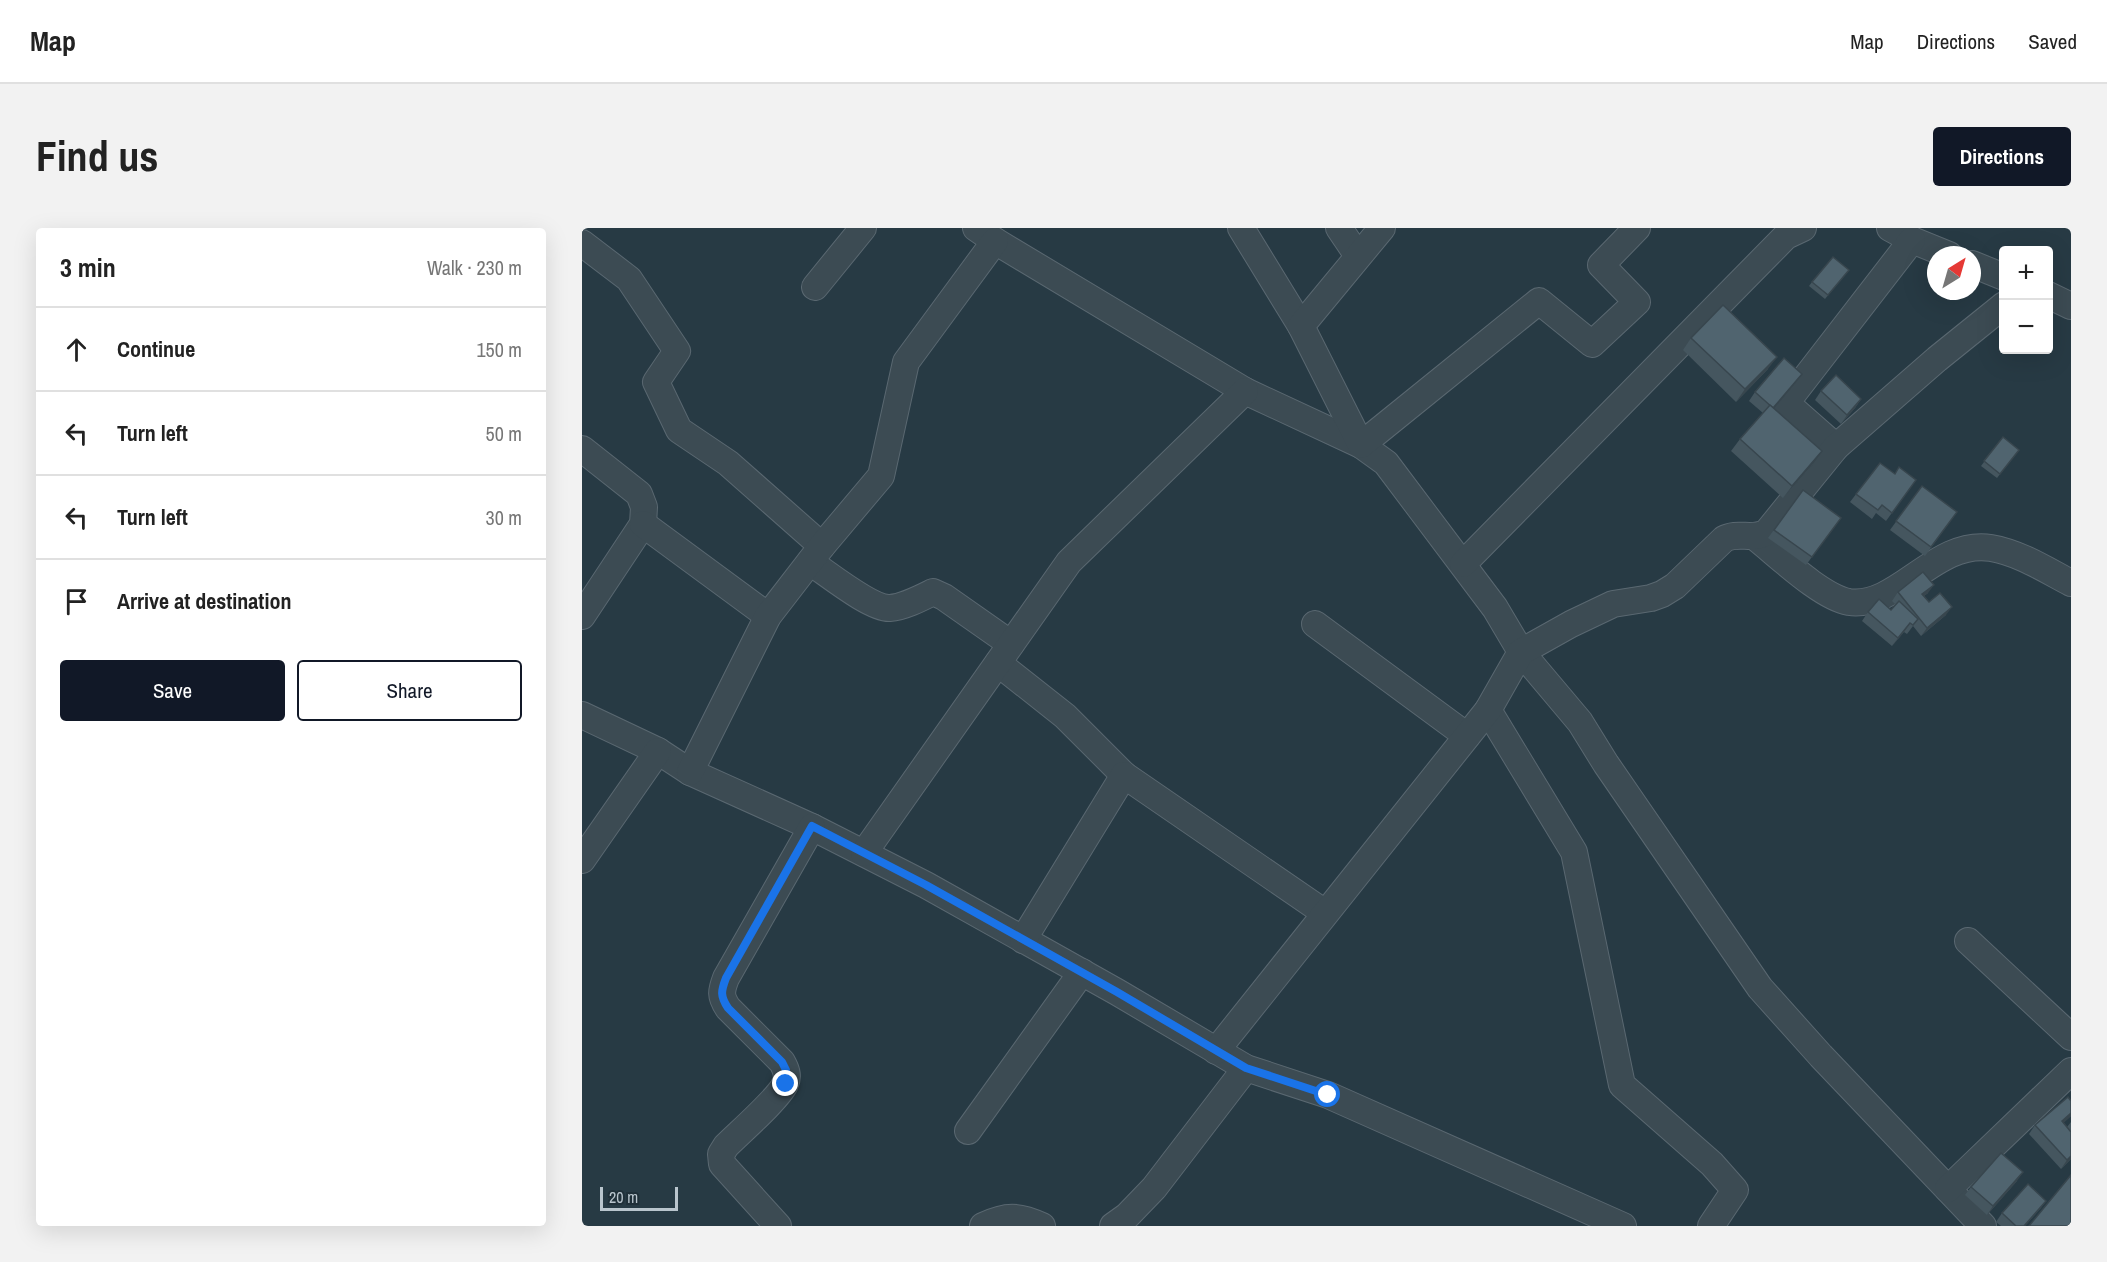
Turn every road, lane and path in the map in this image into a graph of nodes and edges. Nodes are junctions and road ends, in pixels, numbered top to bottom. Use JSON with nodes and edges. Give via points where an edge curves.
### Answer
{"nodes":[{"id":1,"x":864,"y":228,"type":"edge"},
{"id":2,"x":1241,"y":228,"type":"edge"},
{"id":3,"x":1339,"y":228,"type":"edge"},
{"id":4,"x":1382,"y":228,"type":"edge"},
{"id":5,"x":1637,"y":228,"type":"edge"},
{"id":6,"x":1803,"y":228,"type":"edge"},
{"id":7,"x":1890,"y":228,"type":"edge"},
{"id":8,"x":986,"y":235,"type":"edge"},
{"id":9,"x":1912,"y":240,"type":"junction"},
{"id":10,"x":582,"y":243,"type":"edge"},
{"id":11,"x":1927,"y":246,"type":"edge"},
{"id":12,"x":1358,"y":256,"type":"junction"},
{"id":13,"x":1981,"y":268,"type":"edge"},
{"id":14,"x":1999,"y":275,"type":"edge"},
{"id":15,"x":815,"y":287,"type":"dead end"},
{"id":16,"x":2053,"y":297,"type":"edge"},
{"id":17,"x":2071,"y":306,"type":"edge"},
{"id":18,"x":1999,"y":308,"type":"edge"},
{"id":19,"x":1301,"y":326,"type":"junction"},
{"id":20,"x":1245,"y":391,"type":"junction"},
{"id":21,"x":1361,"y":445,"type":"junction"},
{"id":22,"x":1836,"y":447,"type":"junction"},
{"id":23,"x":582,"y":449,"type":"edge"},
{"id":24,"x":643,"y":524,"type":"junction"},
{"id":25,"x":1755,"y":537,"type":"junction"},
{"id":26,"x":816,"y":554,"type":"junction"},
{"id":27,"x":1463,"y":564,"type":"junction"},
{"id":28,"x":2071,"y":583,"type":"edge"},
{"id":29,"x":582,"y":616,"type":"edge"},
{"id":30,"x":768,"y":616,"type":"junction"},
{"id":31,"x":1315,"y":624,"type":"dead end"},
{"id":32,"x":1521,"y":652,"type":"junction"},
{"id":33,"x":1004,"y":653,"type":"junction"},
{"id":34,"x":1488,"y":710,"type":"junction"},
{"id":35,"x":582,"y":715,"type":"edge"},
{"id":36,"x":1467,"y":736,"type":"junction"},
{"id":37,"x":658,"y":751,"type":"junction"},
{"id":38,"x":690,"y":772,"type":"junction"},
{"id":39,"x":1124,"y":776,"type":"junction"},
{"id":40,"x":812,"y":826,"type":"junction"},
{"id":41,"x":864,"y":853,"type":"junction"},
{"id":42,"x":582,"y":860,"type":"edge"},
{"id":43,"x":1325,"y":913,"type":"junction"},
{"id":44,"x":1023,"y":940,"type":"junction"},
{"id":45,"x":1968,"y":941,"type":"dead end"},
{"id":46,"x":1082,"y":972,"type":"junction"},
{"id":47,"x":2071,"y":1037,"type":"edge"},
{"id":48,"x":1216,"y":1051,"type":"junction"},
{"id":49,"x":1246,"y":1068,"type":"junction"},
{"id":50,"x":2071,"y":1071,"type":"edge"},
{"id":51,"x":968,"y":1131,"type":"dead end"},
{"id":52,"x":1948,"y":1189,"type":"junction"},
{"id":53,"x":778,"y":1226,"type":"edge"},
{"id":54,"x":983,"y":1226,"type":"edge"},
{"id":55,"x":1042,"y":1226,"type":"edge"},
{"id":56,"x":1113,"y":1226,"type":"edge"},
{"id":57,"x":1623,"y":1226,"type":"edge"},
{"id":58,"x":1711,"y":1226,"type":"edge"},
{"id":59,"x":1983,"y":1226,"type":"edge"}],
"edges":[{"from":1,"to":15,"type":"street"},
{"from":2,"to":19,"type":"street"},
{"from":3,"to":12,"type":"street"},
{"from":4,"to":12,"type":"street"},
{"from":5,"to":21,"type":"street","via":[[1601,265],[1637,302],[1592,344],[1539,302]]},
{"from":6,"to":27,"type":"street","via":[[1786,236]]},
{"from":7,"to":9,"type":"street"},
{"from":8,"to":20,"type":"street"},
{"from":8,"to":26,"type":"street","via":[[906,362],[881,476]]},
{"from":9,"to":11,"type":"street"},
{"from":9,"to":22,"type":"street","via":[[1786,403]]},
{"from":10,"to":26,"type":"street","via":[[629,279],[677,351],[656,382],[679,430],[728,464]]},
{"from":12,"to":19,"type":"street"},
{"from":13,"to":14,"type":"street"},
{"from":16,"to":17,"type":"street"},
{"from":18,"to":22,"type":"street"},
{"from":19,"to":21,"type":"street"},
{"from":20,"to":21,"type":"street"},
{"from":20,"to":33,"type":"street","via":[[1069,562]]},
{"from":21,"to":27,"type":"street","via":[[1386,462]]},
{"from":22,"to":25,"type":"street","via":[[1774,525]]},
{"from":23,"to":24,"type":"street","via":[[639,494],[644,507]]},
{"from":24,"to":29,"type":"street"},
{"from":24,"to":30,"type":"street"},
{"from":25,"to":28,"type":"street","via":[[1816,586],[1848,602],[1881,598],[1954,553],[1975,548],[2010,552]]},
{"from":25,"to":32,"type":"street","via":[[1731,535],[1662,594],[1613,604]]},
{"from":26,"to":30,"type":"street"},
{"from":26,"to":33,"type":"street","via":[[874,605],[890,608],[933,592],[944,597]]},
{"from":27,"to":32,"type":"street"},
{"from":30,"to":38,"type":"street"},
{"from":31,"to":36,"type":"street"},
{"from":32,"to":34,"type":"street"},
{"from":32,"to":52,"type":"street","via":[[1580,722],[1760,988]]},
{"from":33,"to":39,"type":"street"},
{"from":33,"to":41,"type":"street"},
{"from":34,"to":36,"type":"street"},
{"from":34,"to":58,"type":"street","via":[[1574,852],[1622,1085],[1712,1164],[1735,1190]]},
{"from":35,"to":37,"type":"street"},
{"from":36,"to":43,"type":"street"},
{"from":37,"to":38,"type":"street"},
{"from":37,"to":42,"type":"street"},
{"from":38,"to":40,"type":"street"},
{"from":39,"to":43,"type":"street"},
{"from":39,"to":44,"type":"street"},
{"from":40,"to":41,"type":"street"},
{"from":40,"to":53,"type":"street","via":[[721,991],[728,1008],[786,1070],[786,1084],[778,1095],[721,1154],[722,1164]]},
{"from":41,"to":44,"type":"street"},
{"from":43,"to":48,"type":"street"},
{"from":44,"to":46,"type":"street"},
{"from":45,"to":47,"type":"street"},
{"from":46,"to":48,"type":"street"},
{"from":46,"to":51,"type":"street"},
{"from":48,"to":49,"type":"street"},
{"from":49,"to":56,"type":"street","via":[[1154,1188]]},
{"from":49,"to":57,"type":"street","via":[[1328,1095]]},
{"from":50,"to":52,"type":"street"},
{"from":52,"to":59,"type":"street"},
{"from":54,"to":55,"type":"street","via":[[998,1218],[1012,1217]]}]}
